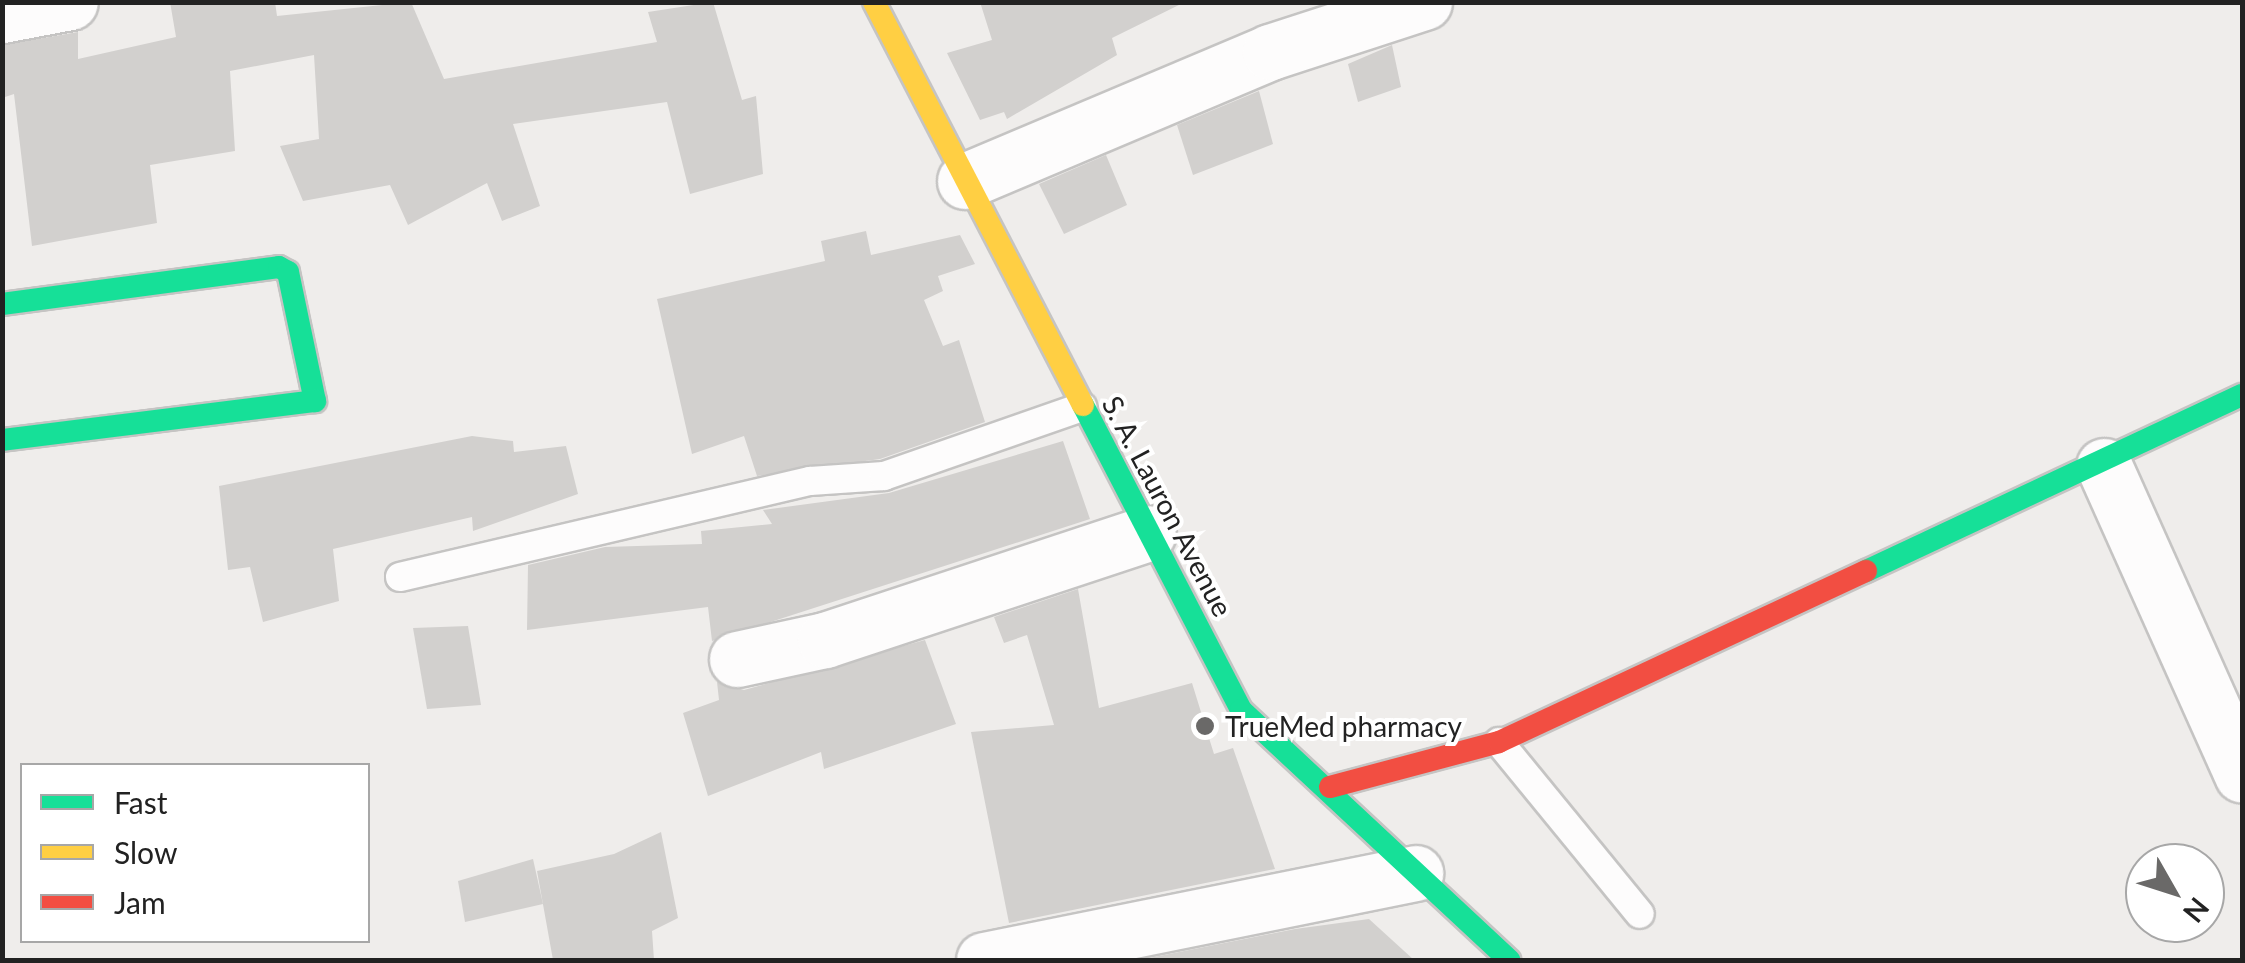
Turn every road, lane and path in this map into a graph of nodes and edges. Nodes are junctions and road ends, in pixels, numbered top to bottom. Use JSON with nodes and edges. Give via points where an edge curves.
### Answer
{"nodes":[{"id":1,"x":70,"y":2,"type":"edge"},
{"id":2,"x":874,"y":2,"type":"edge"},
{"id":3,"x":1424,"y":2,"type":"edge"},
{"id":4,"x":2,"y":15,"type":"edge"},
{"id":5,"x":965,"y":181,"type":"junction"},
{"id":6,"x":2,"y":304,"type":"edge"},
{"id":7,"x":2242,"y":395,"type":"edge"},
{"id":8,"x":1082,"y":407,"type":"junction"},
{"id":9,"x":2,"y":440,"type":"edge"},
{"id":10,"x":2104,"y":466,"type":"junction"},
{"id":11,"x":1148,"y":533,"type":"junction"},
{"id":12,"x":400,"y":577,"type":"dead end"},
{"id":13,"x":737,"y":659,"type":"dead end"},
{"id":14,"x":1499,"y":742,"type":"junction"},
{"id":15,"x":2242,"y":774,"type":"edge"},
{"id":16,"x":1330,"y":787,"type":"junction"},
{"id":17,"x":1415,"y":873,"type":"junction"},
{"id":18,"x":1640,"y":914,"type":"dead end"},
{"id":19,"x":984,"y":960,"type":"edge"},
{"id":20,"x":1510,"y":960,"type":"edge"}],
"edges":[{"from":1,"to":4,"type":"street"},
{"from":2,"to":5,"type":"main road","name":"S. A. Lauron Avenue"},
{"from":3,"to":5,"type":"street","via":[[1270,52]]},
{"from":5,"to":8,"type":"main road","name":"S. A. Lauron Avenue"},
{"from":6,"to":9,"type":"main road","via":[[279,267],[288,272],[315,401]]},
{"from":7,"to":10,"type":"main road"},
{"from":8,"to":11,"type":"main road","name":"S. A. Lauron Avenue"},
{"from":8,"to":12,"type":"lane","via":[[884,476],[810,481]]},
{"from":10,"to":14,"type":"main road"},
{"from":10,"to":15,"type":"street"},
{"from":11,"to":13,"type":"street","via":[[825,640]]},
{"from":11,"to":16,"type":"main road","name":"S. A. Lauron Avenue","via":[[1242,710]]},
{"from":14,"to":16,"type":"main road"},
{"from":14,"to":18,"type":"lane"},
{"from":16,"to":17,"type":"main road","name":"S. A. Lauron Avenue"},
{"from":17,"to":19,"type":"street"},
{"from":17,"to":20,"type":"main road","name":"S. A. Lauron Avenue"}]}
